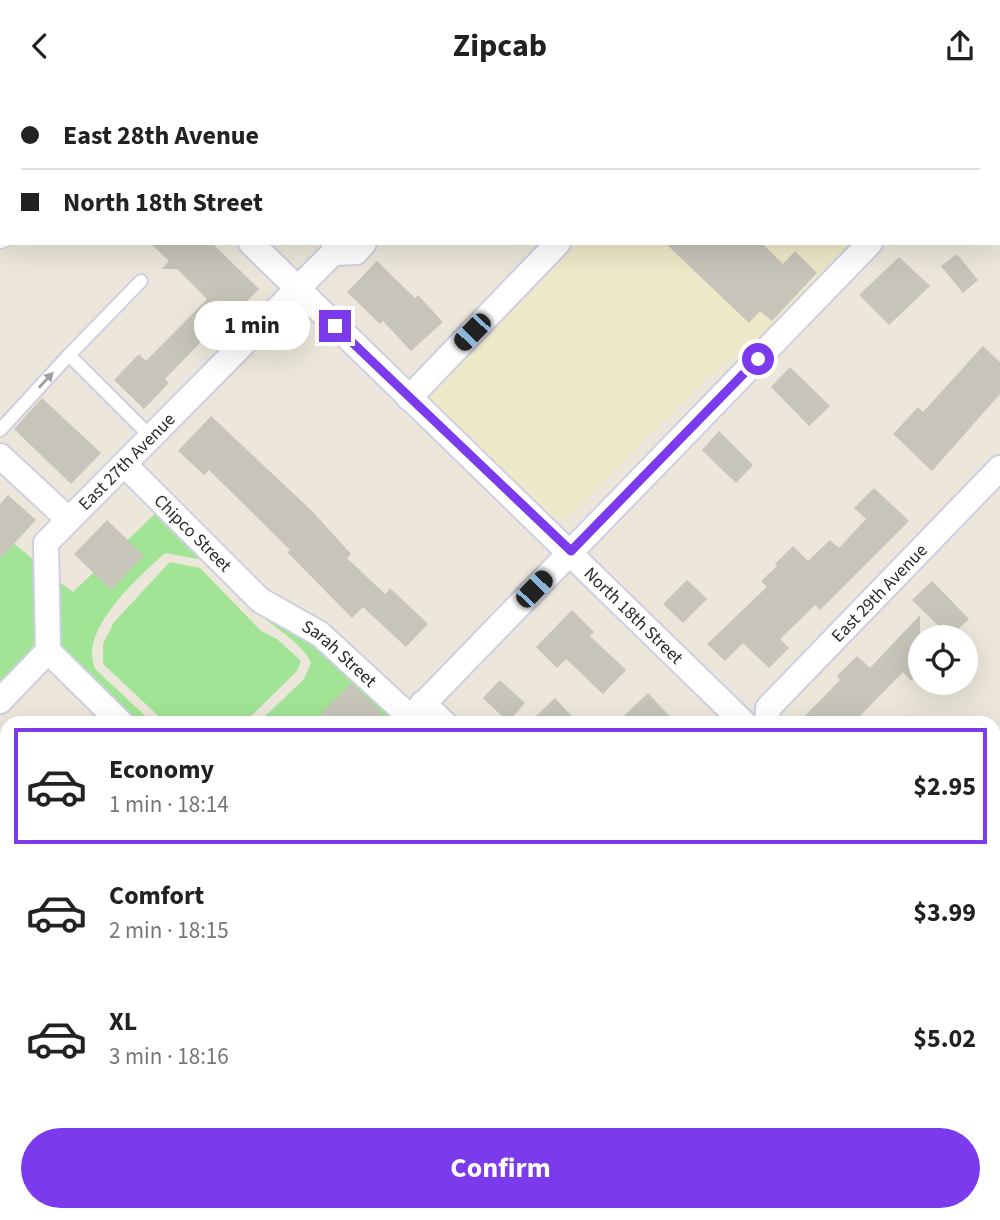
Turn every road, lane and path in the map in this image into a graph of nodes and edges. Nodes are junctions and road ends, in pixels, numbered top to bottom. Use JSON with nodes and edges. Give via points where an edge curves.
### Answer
{"nodes":[{"id":1,"x":253,"y":245,"type":"edge"},
{"id":2,"x":362,"y":245,"type":"edge"},
{"id":3,"x":556,"y":245,"type":"edge"},
{"id":4,"x":868,"y":245,"type":"edge"},
{"id":5,"x":333,"y":248,"type":"edge"},
{"id":6,"x":141,"y":281,"type":"dead end"},
{"id":7,"x":298,"y":290,"type":"junction"},
{"id":8,"x":69,"y":355,"type":"junction"},
{"id":9,"x":409,"y":398,"type":"junction"},
{"id":10,"x":0,"y":429,"type":"edge"},
{"id":11,"x":152,"y":438,"type":"junction"},
{"id":12,"x":0,"y":456,"type":"edge"},
{"id":13,"x":125,"y":465,"type":"junction"},
{"id":14,"x":1000,"y":468,"type":"edge"},
{"id":15,"x":68,"y":519,"type":"junction"},
{"id":16,"x":571,"y":551,"type":"junction"},
{"id":17,"x":260,"y":600,"type":"joint"},
{"id":18,"x":48,"y":651,"type":"junction"},
{"id":19,"x":0,"y":701,"type":"edge"},
{"id":20,"x":413,"y":714,"type":"edge"},
{"id":21,"x":114,"y":716,"type":"edge"},
{"id":22,"x":737,"y":716,"type":"edge"},
{"id":23,"x":768,"y":716,"type":"edge"}],
"edges":[{"from":1,"to":7,"type":"street","name":"North 18th Street"},
{"from":2,"to":5,"type":"street","name":"East 27th Avenue","via":[[356,252]]},
{"from":3,"to":9,"type":"street"},
{"from":4,"to":16,"type":"street"},
{"from":5,"to":7,"type":"street","name":"East 27th Avenue"},
{"from":6,"to":8,"type":"lane"},
{"from":7,"to":9,"type":"street","name":"North 18th Street"},
{"from":7,"to":11,"type":"street","name":"East 27th Avenue"},
{"from":10,"to":8,"type":"lane","one_way":true},
{"from":8,"to":11,"type":"lane"},
{"from":9,"to":16,"type":"street","name":"North 18th Street"},
{"from":11,"to":13,"type":"street","name":"East 27th Avenue"},
{"from":12,"to":15,"type":"street"},
{"from":13,"to":15,"type":"street","name":"East 27th Avenue"},
{"from":13,"to":17,"type":"street","name":"Chipco Street"},
{"from":14,"to":23,"type":"street","name":"East 29th Avenue","via":[[768,708]]},
{"from":15,"to":18,"type":"street","name":"East 27th Avenue","via":[[46,543]]},
{"from":16,"to":20,"type":"street"},
{"from":16,"to":22,"type":"street","name":"North 18th Street"},
{"from":17,"to":20,"type":"street","name":"Sarah Street","via":[[320,635]]},
{"from":18,"to":19,"type":"street"},
{"from":18,"to":21,"type":"street"}]}
